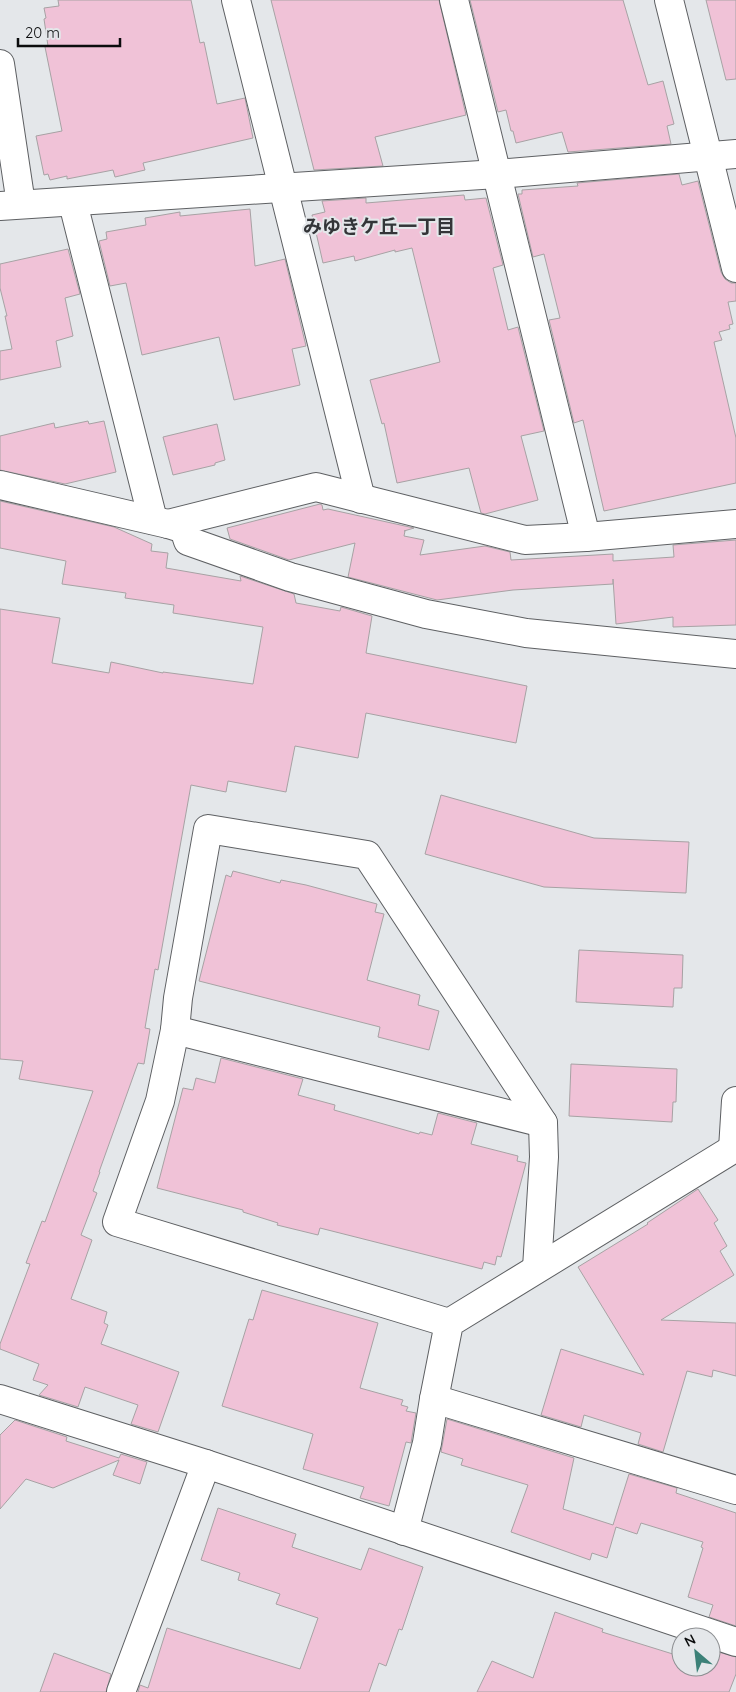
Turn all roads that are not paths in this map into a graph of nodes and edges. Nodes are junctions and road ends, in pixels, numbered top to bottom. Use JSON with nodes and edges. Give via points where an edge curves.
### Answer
{"nodes":[{"id":1,"x":236,"y":0,"type":"edge"},
{"id":2,"x":454,"y":0,"type":"edge"},
{"id":3,"x":669,"y":0,"type":"edge"},
{"id":4,"x":0,"y":64,"type":"edge"},
{"id":5,"x":736,"y":154,"type":"edge"},
{"id":6,"x":708,"y":157,"type":"junction"},
{"id":7,"x":497,"y":174,"type":"junction"},
{"id":8,"x":283,"y":189,"type":"junction"},
{"id":9,"x":73,"y":203,"type":"junction"},
{"id":10,"x":11,"y":205,"type":"edge"},
{"id":11,"x":736,"y":268,"type":"edge"},
{"id":12,"x":0,"y":485,"type":"edge"},
{"id":13,"x":360,"y":499,"type":"junction"},
{"id":14,"x":160,"y":522,"type":"junction"},
{"id":15,"x":736,"y":524,"type":"edge"},
{"id":16,"x":586,"y":537,"type":"junction"},
{"id":17,"x":736,"y":654,"type":"edge"},
{"id":18,"x":175,"y":1030,"type":"junction"},
{"id":19,"x":736,"y":1101,"type":"edge"},
{"id":20,"x":543,"y":1123,"type":"junction"},
{"id":21,"x":734,"y":1149,"type":"edge"},
{"id":22,"x":538,"y":1268,"type":"junction"},
{"id":23,"x":449,"y":1323,"type":"junction"},
{"id":24,"x":0,"y":1399,"type":"edge"},
{"id":25,"x":434,"y":1399,"type":"junction"},
{"id":26,"x":206,"y":1464,"type":"junction"},
{"id":27,"x":736,"y":1490,"type":"edge"},
{"id":28,"x":404,"y":1531,"type":"junction"},
{"id":29,"x":736,"y":1642,"type":"edge"},
{"id":30,"x":121,"y":1692,"type":"edge"}],
"edges":[{"from":1,"to":8,"type":"street"},
{"from":2,"to":7,"type":"street"},
{"from":3,"to":6,"type":"street"},
{"from":4,"to":10,"type":"street"},
{"from":5,"to":6,"type":"street"},
{"from":6,"to":7,"type":"street"},
{"from":6,"to":11,"type":"street"},
{"from":7,"to":8,"type":"street"},
{"from":7,"to":16,"type":"street"},
{"from":8,"to":9,"type":"street"},
{"from":8,"to":13,"type":"street"},
{"from":9,"to":10,"type":"street"},
{"from":9,"to":14,"type":"street"},
{"from":12,"to":14,"type":"street"},
{"from":13,"to":14,"type":"street","via":[[316,487]]},
{"from":13,"to":16,"type":"street","via":[[526,540]]},
{"from":14,"to":17,"type":"street","via":[[184,529],[188,541],[290,578],[426,614],[526,633]]},
{"from":15,"to":16,"type":"street"},
{"from":18,"to":20,"type":"street"},
{"from":18,"to":20,"type":"street","via":[[208,829],[367,855]]},
{"from":18,"to":23,"type":"street","via":[[160,1101],[117,1222]]},
{"from":19,"to":21,"type":"street"},
{"from":20,"to":22,"type":"street"},
{"from":21,"to":22,"type":"street"},
{"from":22,"to":23,"type":"street"},
{"from":23,"to":25,"type":"street"},
{"from":24,"to":26,"type":"street"},
{"from":25,"to":27,"type":"street"},
{"from":25,"to":28,"type":"street","via":[[427,1443]]},
{"from":26,"to":28,"type":"street"},
{"from":26,"to":30,"type":"street"},
{"from":28,"to":29,"type":"street"}]}
